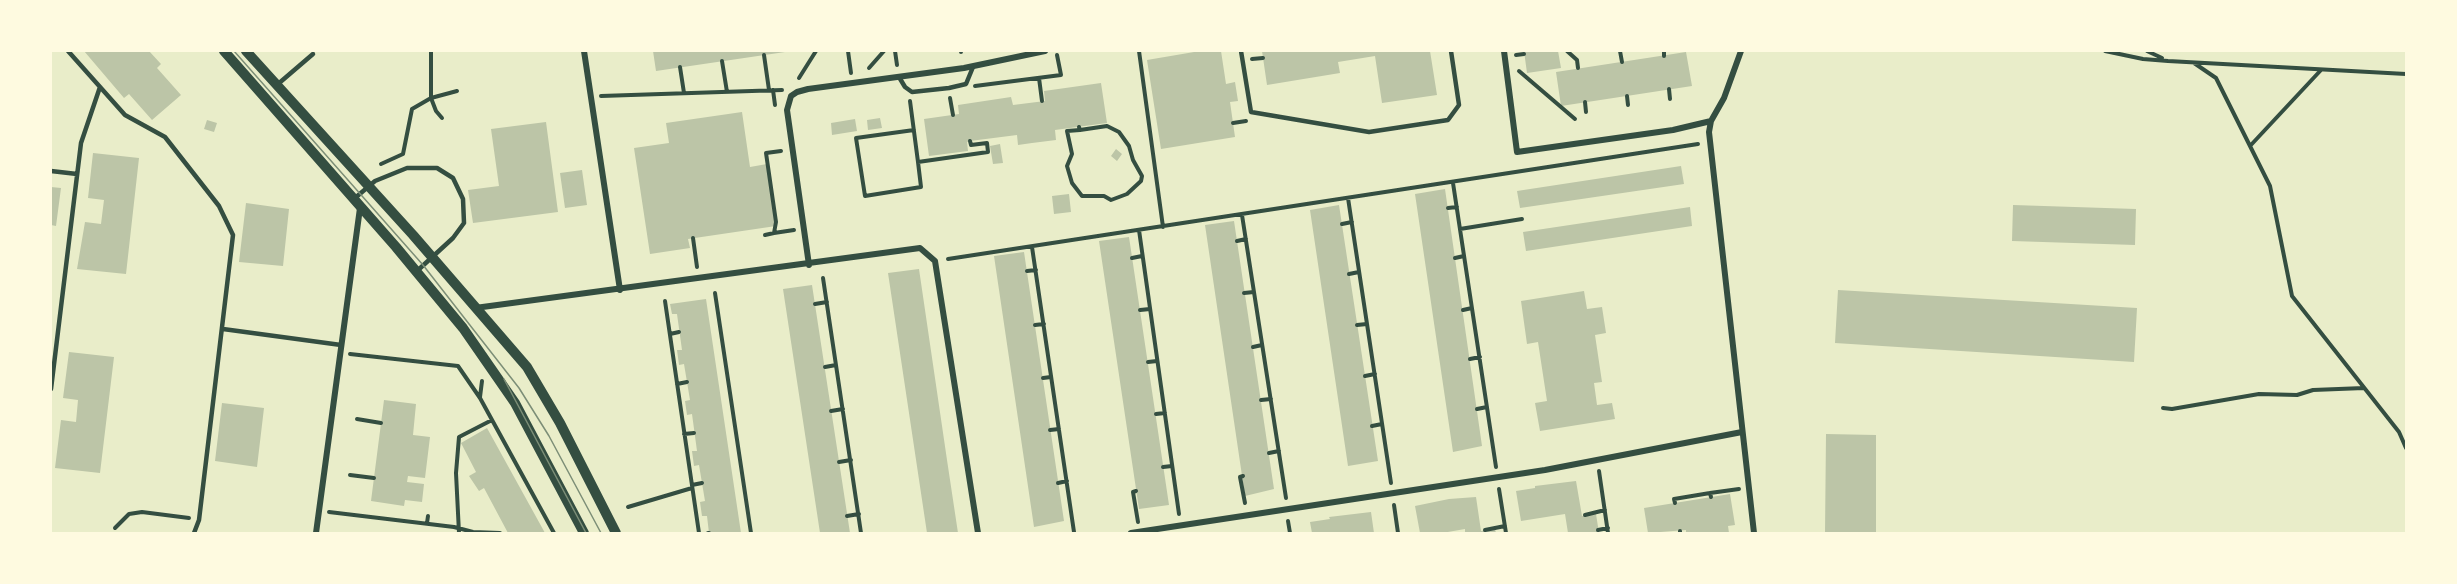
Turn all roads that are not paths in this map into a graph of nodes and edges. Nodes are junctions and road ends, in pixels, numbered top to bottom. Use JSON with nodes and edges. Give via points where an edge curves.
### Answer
{"nodes":[{"id":1,"x":68,"y":51,"type":"edge"},
{"id":2,"x":224,"y":51,"type":"edge"},
{"id":3,"x":246,"y":51,"type":"edge"},
{"id":4,"x":584,"y":51,"type":"edge"},
{"id":5,"x":1045,"y":51,"type":"edge"},
{"id":6,"x":1241,"y":51,"type":"edge"},
{"id":7,"x":1451,"y":51,"type":"edge"},
{"id":8,"x":1504,"y":51,"type":"edge"},
{"id":9,"x":1741,"y":51,"type":"edge"},
{"id":10,"x":313,"y":54,"type":"dead end"},
{"id":11,"x":973,"y":67,"type":"junction"},
{"id":12,"x":899,"y":77,"type":"junction"},
{"id":13,"x":276,"y":85,"type":"junction"},
{"id":14,"x":100,"y":87,"type":"junction"},
{"id":15,"x":1711,"y":121,"type":"junction"},
{"id":16,"x":51,"y":171,"type":"edge"},
{"id":17,"x":77,"y":174,"type":"junction"},
{"id":18,"x":372,"y":184,"type":"junction"},
{"id":19,"x":356,"y":204,"type":"junction"},
{"id":20,"x":432,"y":256,"type":"junction"},
{"id":21,"x":809,"y":265,"type":"junction"},
{"id":22,"x":416,"y":271,"type":"junction"},
{"id":23,"x":620,"y":290,"type":"junction"},
{"id":24,"x":475,"y":308,"type":"junction"},
{"id":25,"x":223,"y":329,"type":"junction"},
{"id":26,"x":341,"y":345,"type":"junction"},
{"id":27,"x":51,"y":388,"type":"edge"},
{"id":28,"x":1742,"y":432,"type":"junction"},
{"id":29,"x":194,"y":533,"type":"edge"},
{"id":30,"x":316,"y":533,"type":"edge"},
{"id":31,"x":584,"y":533,"type":"edge"},
{"id":32,"x":616,"y":533,"type":"edge"},
{"id":33,"x":978,"y":533,"type":"edge"},
{"id":34,"x":1131,"y":533,"type":"edge"},
{"id":35,"x":1754,"y":533,"type":"edge"}],
"edges":[{"from":1,"to":14,"type":"lane"},
{"from":2,"to":19,"type":"street"},
{"from":3,"to":13,"type":"street"},
{"from":4,"to":23,"type":"street"},
{"from":5,"to":11,"type":"street"},
{"from":6,"to":7,"type":"lane","via":[[1251,112],[1369,132],[1448,120],[1459,105]]},
{"from":8,"to":15,"type":"street","via":[[1517,153]]},
{"from":9,"to":15,"type":"street"},
{"from":10,"to":13,"type":"lane"},
{"from":11,"to":12,"type":"street"},
{"from":11,"to":12,"type":"lane","via":[[966,84],[958,87],[912,92]]},
{"from":12,"to":21,"type":"street","via":[[808,89],[791,96],[787,110]]},
{"from":13,"to":18,"type":"street"},
{"from":14,"to":17,"type":"lane","via":[[81,143]]},
{"from":14,"to":25,"type":"lane","via":[[125,115],[165,137],[219,206],[233,235]]},
{"from":15,"to":28,"type":"street","via":[[1710,143]]},
{"from":16,"to":17,"type":"lane"},
{"from":17,"to":27,"type":"lane"},
{"from":18,"to":19,"type":"lane"},
{"from":18,"to":20,"type":"street"},
{"from":18,"to":20,"type":"lane","via":[[407,168],[424,166],[437,168],[453,178],[463,199],[464,223]]},
{"from":19,"to":22,"type":"street"},
{"from":19,"to":26,"type":"street"},
{"from":20,"to":22,"type":"lane"},
{"from":20,"to":24,"type":"street"},
{"from":21,"to":23,"type":"street"},
{"from":21,"to":33,"type":"street","via":[[920,248],[935,261]]},
{"from":22,"to":31,"type":"street","via":[[464,328],[510,395]]},
{"from":23,"to":24,"type":"street"},
{"from":24,"to":32,"type":"street","via":[[527,367]]},
{"from":25,"to":26,"type":"lane"},
{"from":25,"to":29,"type":"lane","via":[[199,520]]},
{"from":26,"to":30,"type":"street"},
{"from":28,"to":34,"type":"street","via":[[1597,461]]},
{"from":28,"to":35,"type":"street"}]}
